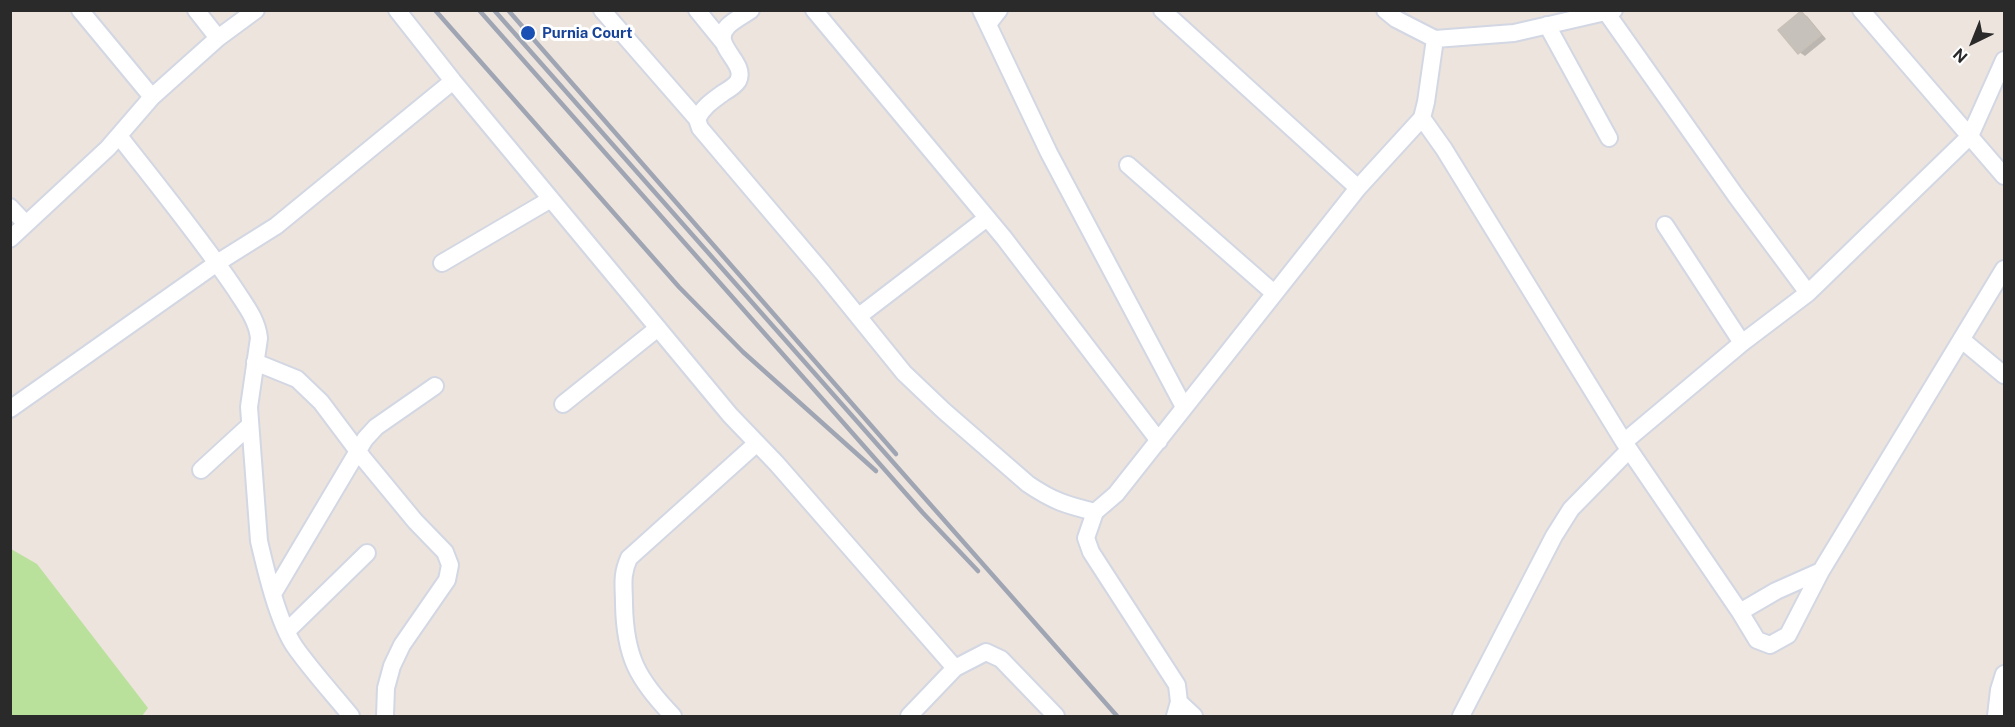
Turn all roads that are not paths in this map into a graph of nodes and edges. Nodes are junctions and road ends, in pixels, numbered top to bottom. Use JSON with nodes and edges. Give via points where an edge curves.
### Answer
{"nodes":[{"id":1,"x":80,"y":10,"type":"edge"},
{"id":2,"x":196,"y":10,"type":"edge"},
{"id":3,"x":256,"y":10,"type":"edge"},
{"id":4,"x":397,"y":10,"type":"edge"},
{"id":5,"x":602,"y":10,"type":"edge"},
{"id":6,"x":697,"y":10,"type":"edge"},
{"id":7,"x":751,"y":10,"type":"edge"},
{"id":8,"x":814,"y":10,"type":"edge"},
{"id":9,"x":999,"y":10,"type":"edge"},
{"id":10,"x":1162,"y":10,"type":"edge"},
{"id":11,"x":1385,"y":10,"type":"edge"},
{"id":12,"x":1861,"y":10,"type":"edge"},
{"id":13,"x":1610,"y":11,"type":"edge"},
{"id":14,"x":984,"y":17,"type":"edge"},
{"id":15,"x":1547,"y":25,"type":"junction"},
{"id":16,"x":218,"y":38,"type":"junction"},
{"id":17,"x":1435,"y":39,"type":"junction"},
{"id":18,"x":723,"y":42,"type":"junction"},
{"id":19,"x":2004,"y":60,"type":"edge"},
{"id":20,"x":453,"y":81,"type":"junction"},
{"id":21,"x":152,"y":97,"type":"junction"},
{"id":22,"x":1422,"y":118,"type":"junction"},
{"id":23,"x":697,"y":119,"type":"junction"},
{"id":24,"x":119,"y":136,"type":"junction"},
{"id":25,"x":1970,"y":136,"type":"junction"},
{"id":26,"x":1609,"y":138,"type":"dead end"},
{"id":27,"x":1128,"y":165,"type":"dead end"},
{"id":28,"x":2004,"y":176,"type":"edge"},
{"id":29,"x":1358,"y":188,"type":"junction"},
{"id":30,"x":551,"y":199,"type":"junction"},
{"id":31,"x":10,"y":207,"type":"edge"},
{"id":32,"x":987,"y":218,"type":"junction"},
{"id":33,"x":26,"y":224,"type":"junction"},
{"id":34,"x":1665,"y":225,"type":"dead end"},
{"id":35,"x":10,"y":239,"type":"edge"},
{"id":36,"x":218,"y":263,"type":"junction"},
{"id":37,"x":442,"y":263,"type":"dead end"},
{"id":38,"x":2004,"y":268,"type":"edge"},
{"id":39,"x":1274,"y":293,"type":"junction"},
{"id":40,"x":1808,"y":293,"type":"junction"},
{"id":41,"x":859,"y":316,"type":"junction"},
{"id":42,"x":658,"y":328,"type":"junction"},
{"id":43,"x":1962,"y":340,"type":"junction"},
{"id":44,"x":1742,"y":343,"type":"junction"},
{"id":45,"x":255,"y":362,"type":"junction"},
{"id":46,"x":2004,"y":375,"type":"edge"},
{"id":47,"x":435,"y":386,"type":"dead end"},
{"id":48,"x":563,"y":404,"type":"dead end"},
{"id":49,"x":1184,"y":407,"type":"junction"},
{"id":50,"x":10,"y":409,"type":"edge"},
{"id":51,"x":249,"y":426,"type":"junction"},
{"id":52,"x":1159,"y":441,"type":"junction"},
{"id":53,"x":757,"y":443,"type":"junction"},
{"id":54,"x":1627,"y":446,"type":"junction"},
{"id":55,"x":358,"y":450,"type":"junction"},
{"id":56,"x":201,"y":470,"type":"dead end"},
{"id":57,"x":1095,"y":512,"type":"junction"},
{"id":58,"x":367,"y":553,"type":"dead end"},
{"id":59,"x":1821,"y":571,"type":"junction"},
{"id":60,"x":273,"y":594,"type":"junction"},
{"id":61,"x":1740,"y":612,"type":"junction"},
{"id":62,"x":287,"y":631,"type":"junction"},
{"id":63,"x":955,"y":668,"type":"junction"},
{"id":64,"x":2004,"y":674,"type":"edge"},
{"id":65,"x":1177,"y":709,"type":"edge"},
{"id":66,"x":351,"y":717,"type":"edge"},
{"id":67,"x":385,"y":717,"type":"edge"},
{"id":68,"x":672,"y":717,"type":"edge"},
{"id":69,"x":909,"y":717,"type":"edge"},
{"id":70,"x":1056,"y":717,"type":"edge"},
{"id":71,"x":1194,"y":717,"type":"edge"},
{"id":72,"x":1461,"y":717,"type":"edge"},
{"id":73,"x":1996,"y":717,"type":"edge"}],
"edges":[{"from":1,"to":21,"type":"street"},
{"from":2,"to":16,"type":"street"},
{"from":3,"to":16,"type":"street"},
{"from":4,"to":20,"type":"street"},
{"from":5,"to":23,"type":"street"},
{"from":6,"to":18,"type":"street"},
{"from":7,"to":18,"type":"street","via":[[727,27]]},
{"from":8,"to":32,"type":"street"},
{"from":9,"to":14,"type":"street"},
{"from":10,"to":29,"type":"street"},
{"from":11,"to":17,"type":"street"},
{"from":12,"to":25,"type":"street"},
{"from":13,"to":15,"type":"street"},
{"from":13,"to":40,"type":"street","via":[[1736,196]]},
{"from":14,"to":49,"type":"street","via":[[1049,153]]},
{"from":15,"to":17,"type":"street","via":[[1514,33]]},
{"from":15,"to":26,"type":"street"},
{"from":16,"to":21,"type":"street"},
{"from":17,"to":22,"type":"street"},
{"from":18,"to":23,"type":"street","via":[[740,75],[737,83],[702,110]]},
{"from":19,"to":25,"type":"street"},
{"from":20,"to":30,"type":"street"},
{"from":20,"to":36,"type":"street","via":[[276,226]]},
{"from":21,"to":24,"type":"street"},
{"from":22,"to":29,"type":"street"},
{"from":22,"to":54,"type":"street"},
{"from":23,"to":41,"type":"street","via":[[707,138]]},
{"from":24,"to":33,"type":"street"},
{"from":24,"to":36,"type":"street"},
{"from":25,"to":28,"type":"street"},
{"from":25,"to":40,"type":"street"},
{"from":27,"to":39,"type":"street"},
{"from":29,"to":39,"type":"street"},
{"from":30,"to":37,"type":"street"},
{"from":30,"to":42,"type":"street"},
{"from":31,"to":33,"type":"street"},
{"from":32,"to":41,"type":"street"},
{"from":32,"to":52,"type":"street"},
{"from":33,"to":35,"type":"street"},
{"from":34,"to":44,"type":"street"},
{"from":36,"to":45,"type":"street","via":[[258,328]]},
{"from":36,"to":50,"type":"street"},
{"from":38,"to":43,"type":"street"},
{"from":39,"to":49,"type":"street"},
{"from":40,"to":44,"type":"street"},
{"from":41,"to":57,"type":"street","via":[[914,382],[1028,484],[1049,499]]},
{"from":42,"to":48,"type":"street"},
{"from":42,"to":53,"type":"street"},
{"from":43,"to":46,"type":"street"},
{"from":43,"to":59,"type":"street"},
{"from":44,"to":54,"type":"street"},
{"from":45,"to":51,"type":"street"},
{"from":45,"to":55,"type":"street","via":[[297,379],[331,413]]},
{"from":47,"to":55,"type":"street","via":[[376,427]]},
{"from":49,"to":52,"type":"street"},
{"from":51,"to":56,"type":"street"},
{"from":51,"to":60,"type":"street","via":[[259,541]]},
{"from":52,"to":57,"type":"street","via":[[1116,494]]},
{"from":53,"to":63,"type":"street"},
{"from":53,"to":68,"type":"street","via":[[629,558],[623,571],[624,617],[632,660],[654,697]]},
{"from":54,"to":61,"type":"street"},
{"from":54,"to":72,"type":"street","via":[[1570,509]]},
{"from":55,"to":60,"type":"street"},
{"from":55,"to":67,"type":"street","via":[[445,552],[450,565],[447,580],[392,666]]},
{"from":57,"to":65,"type":"street","via":[[1086,538],[1091,552],[1177,685]]},
{"from":58,"to":62,"type":"street"},
{"from":59,"to":61,"type":"street"},
{"from":59,"to":61,"type":"street","via":[[1788,635],[1770,645],[1757,640]]},
{"from":60,"to":62,"type":"street"},
{"from":62,"to":66,"type":"street","via":[[295,647]]},
{"from":63,"to":69,"type":"street"},
{"from":63,"to":70,"type":"street","via":[[986,652],[1001,658]]},
{"from":64,"to":73,"type":"street"},
{"from":65,"to":71,"type":"street"}]}
